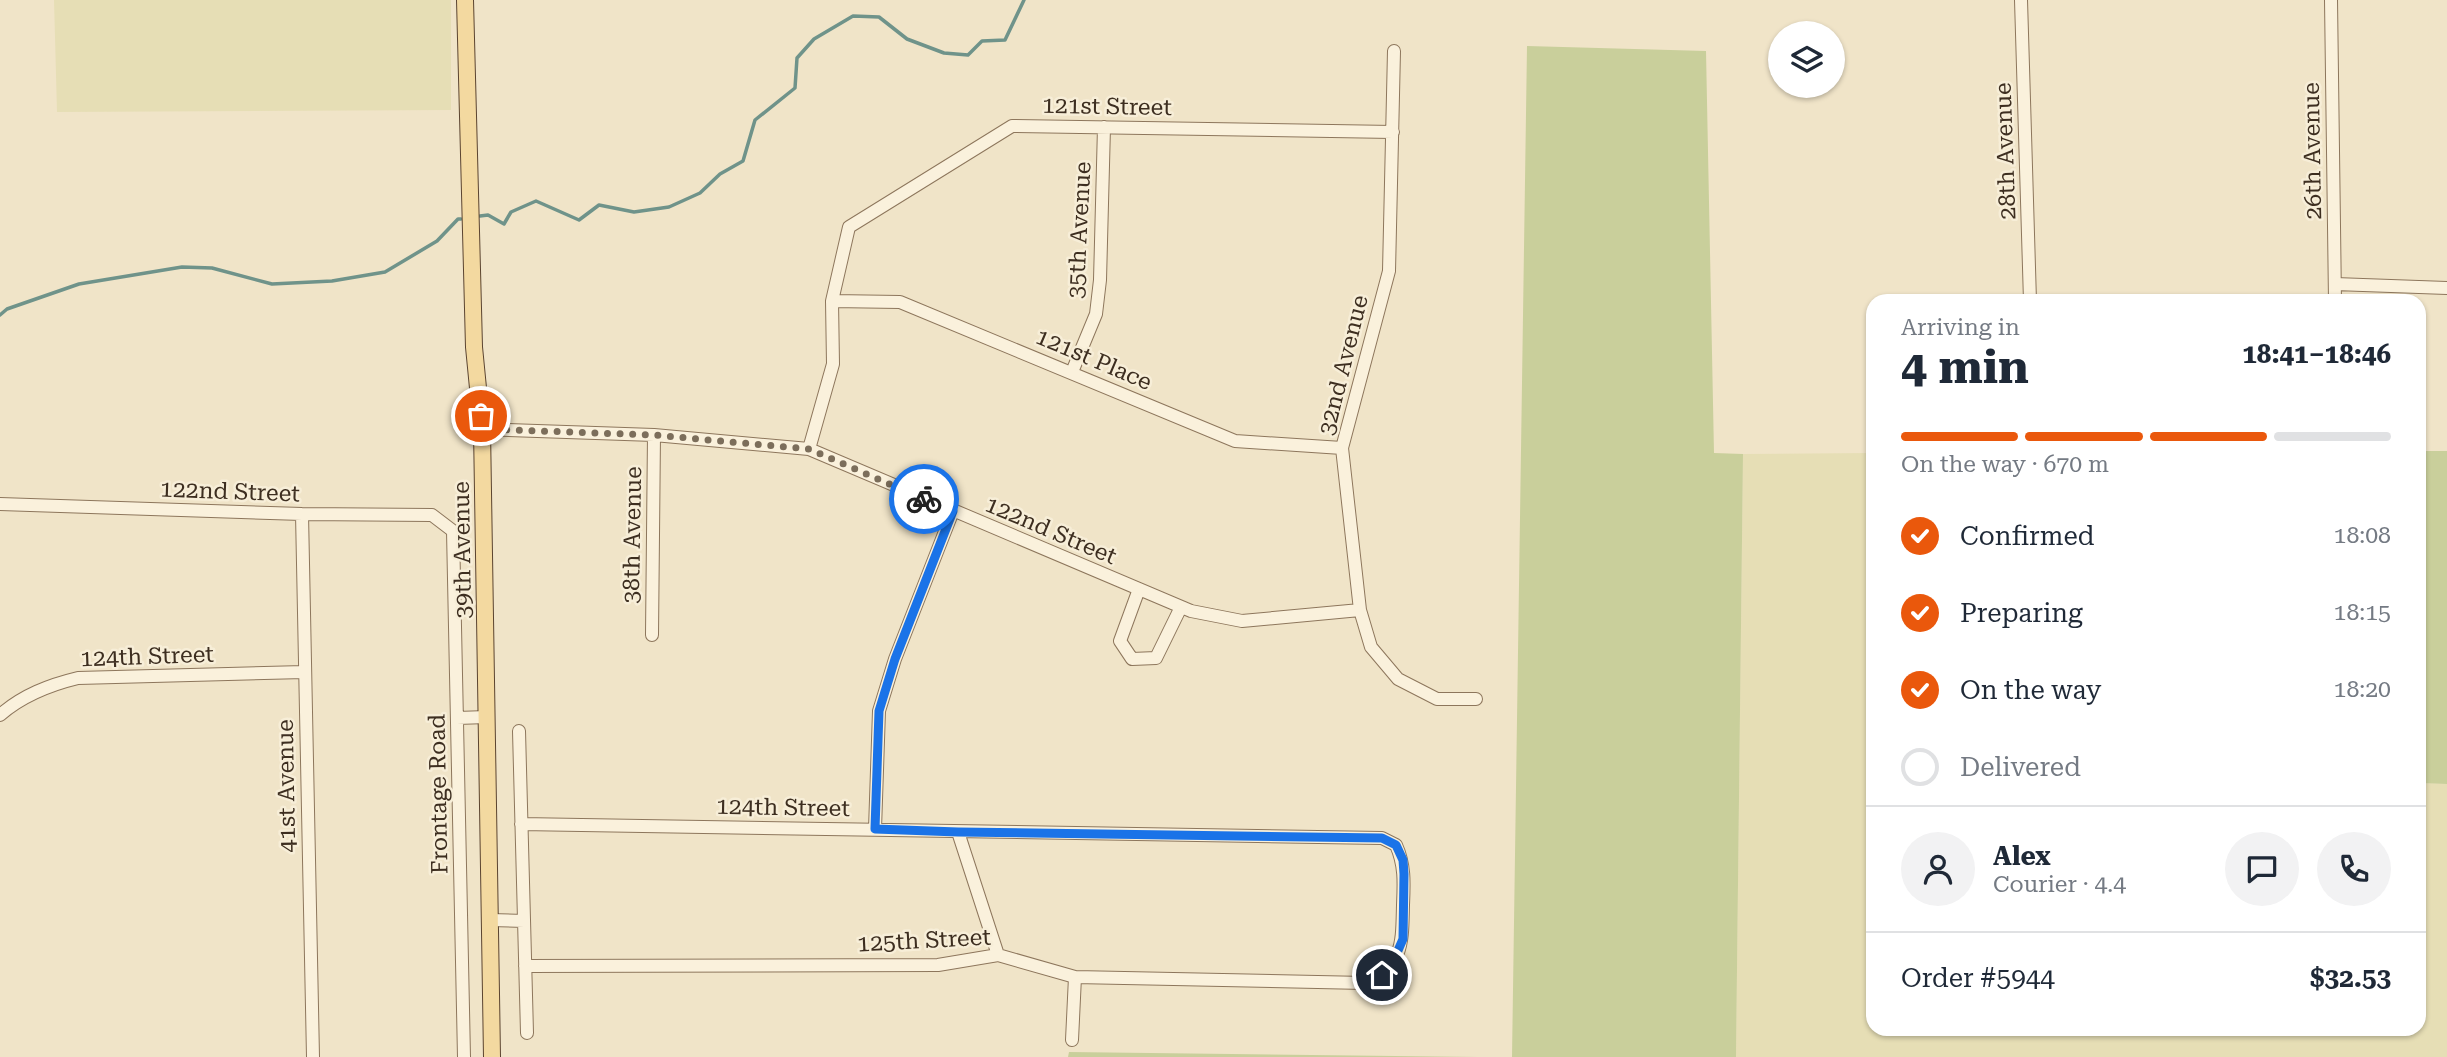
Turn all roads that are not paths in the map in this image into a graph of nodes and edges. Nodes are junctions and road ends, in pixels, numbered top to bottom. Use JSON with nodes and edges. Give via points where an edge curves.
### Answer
{"nodes":[{"id":1,"x":465,"y":0,"type":"edge"},
{"id":2,"x":2021,"y":0,"type":"edge"},
{"id":3,"x":2331,"y":0,"type":"edge"},
{"id":4,"x":1394,"y":51,"type":"dead end"},
{"id":5,"x":1104,"y":127,"type":"junction"},
{"id":6,"x":1393,"y":132,"type":"junction"},
{"id":7,"x":2335,"y":284,"type":"junction"},
{"id":8,"x":2447,"y":288,"type":"edge"},
{"id":9,"x":2030,"y":294,"type":"edge"},
{"id":10,"x":2335,"y":294,"type":"edge"},
{"id":11,"x":832,"y":300,"type":"junction"},
{"id":12,"x":1073,"y":372,"type":"junction"},
{"id":13,"x":482,"y":429,"type":"junction"},
{"id":14,"x":654,"y":435,"type":"junction"},
{"id":15,"x":1342,"y":448,"type":"junction"},
{"id":16,"x":809,"y":449,"type":"junction"},
{"id":17,"x":0,"y":504,"type":"edge"},
{"id":18,"x":953,"y":511,"type":"junction"},
{"id":19,"x":302,"y":514,"type":"junction"},
{"id":20,"x":453,"y":531,"type":"joint"},
{"id":21,"x":1139,"y":589,"type":"junction"},
{"id":22,"x":1181,"y":607,"type":"junction"},
{"id":23,"x":1360,"y":610,"type":"junction"},
{"id":24,"x":652,"y":635,"type":"dead end"},
{"id":25,"x":304,"y":672,"type":"junction"},
{"id":26,"x":1476,"y":699,"type":"dead end"},
{"id":27,"x":0,"y":715,"type":"edge"},
{"id":28,"x":487,"y":717,"type":"junction"},
{"id":29,"x":457,"y":718,"type":"junction"},
{"id":30,"x":519,"y":731,"type":"dead end"},
{"id":31,"x":521,"y":824,"type":"junction"},
{"id":32,"x":875,"y":829,"type":"junction"},
{"id":33,"x":958,"y":832,"type":"junction"},
{"id":34,"x":490,"y":920,"type":"junction"},
{"id":35,"x":524,"y":921,"type":"junction"},
{"id":36,"x":998,"y":955,"type":"junction"},
{"id":37,"x":525,"y":966,"type":"junction"},
{"id":38,"x":1075,"y":977,"type":"junction"},
{"id":39,"x":1365,"y":983,"type":"joint"},
{"id":40,"x":527,"y":1033,"type":"dead end"},
{"id":41,"x":1072,"y":1040,"type":"dead end"},
{"id":42,"x":313,"y":1057,"type":"edge"},
{"id":43,"x":464,"y":1057,"type":"edge"},
{"id":44,"x":492,"y":1057,"type":"edge"}],
"edges":[{"from":1,"to":13,"type":"main road","name":"39th Avenue","via":[[474,347]]},
{"from":2,"to":9,"type":"street","name":"28th Avenue"},
{"from":3,"to":7,"type":"street","name":"26th Avenue"},
{"from":4,"to":6,"type":"street","name":"32nd Avenue"},
{"from":5,"to":6,"type":"street","name":"121st Street"},
{"from":5,"to":11,"type":"street","name":"121st Street","via":[[1012,126],[849,227]]},
{"from":5,"to":12,"type":"street","name":"35th Avenue","via":[[1096,314]]},
{"from":6,"to":15,"type":"street","name":"32nd Avenue","via":[[1389,271]]},
{"from":7,"to":8,"type":"street"},
{"from":7,"to":10,"type":"street","name":"26th Avenue"},
{"from":11,"to":12,"type":"street","name":"121st Place","via":[[900,302]]},
{"from":11,"to":16,"type":"street","via":[[833,364]]},
{"from":12,"to":15,"type":"street","name":"121st Place","via":[[1236,442]]},
{"from":13,"to":14,"type":"street","name":"122nd Street"},
{"from":13,"to":28,"type":"main road","name":"39th Avenue"},
{"from":14,"to":16,"type":"street","name":"122nd Street"},
{"from":14,"to":24,"type":"street","name":"38th Avenue"},
{"from":15,"to":23,"type":"street","name":"32nd Avenue"},
{"from":16,"to":18,"type":"street","name":"122nd Street"},
{"from":17,"to":19,"type":"street","name":"122nd Street"},
{"from":18,"to":21,"type":"street","name":"122nd Street"},
{"from":18,"to":32,"type":"street","via":[[879,711]]},
{"from":19,"to":20,"type":"street","name":"122nd Street","via":[[432,515]]},
{"from":19,"to":25,"type":"street","name":"41st Avenue"},
{"from":20,"to":29,"type":"street","name":"Frontage Road"},
{"from":21,"to":22,"type":"street","name":"122nd Street"},
{"from":21,"to":22,"type":"street","via":[[1120,641],[1132,659],[1156,658]]},
{"from":22,"to":23,"type":"street","name":"122nd Street","via":[[1242,621]]},
{"from":23,"to":26,"type":"street","name":"32nd Avenue","via":[[1371,647],[1398,679],[1437,699]]},
{"from":25,"to":27,"type":"street","name":"124th Street","via":[[78,678],[37,691]]},
{"from":25,"to":42,"type":"street","name":"41st Avenue"},
{"from":28,"to":29,"type":"street"},
{"from":28,"to":34,"type":"main road","name":"39th Avenue"},
{"from":29,"to":43,"type":"street","name":"Frontage Road"},
{"from":30,"to":31,"type":"street"},
{"from":31,"to":32,"type":"street","name":"124th Street"},
{"from":31,"to":35,"type":"street"},
{"from":32,"to":33,"type":"street","name":"124th Street"},
{"from":33,"to":36,"type":"street"},
{"from":33,"to":39,"type":"street","name":"124th Street","via":[[1382,838],[1396,845],[1403,860],[1403,939],[1382,975]]},
{"from":34,"to":35,"type":"street"},
{"from":34,"to":44,"type":"main road","name":"39th Avenue"},
{"from":35,"to":37,"type":"street"},
{"from":36,"to":37,"type":"street","name":"125th Street","via":[[938,965]]},
{"from":36,"to":38,"type":"street","name":"125th Street"},
{"from":37,"to":40,"type":"street"},
{"from":38,"to":39,"type":"street","name":"125th Street"},
{"from":38,"to":41,"type":"street"}]}
